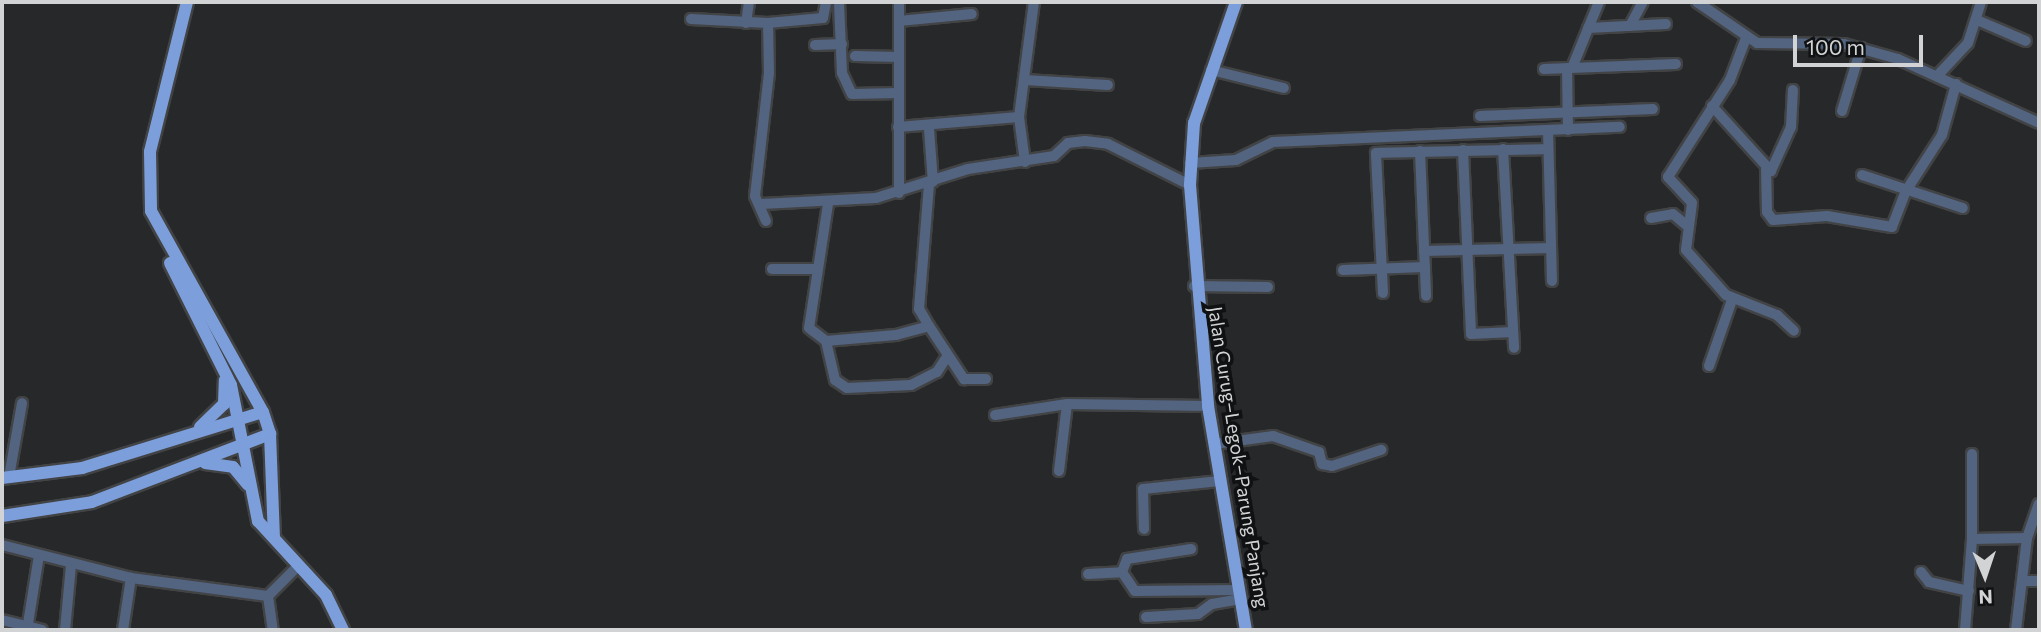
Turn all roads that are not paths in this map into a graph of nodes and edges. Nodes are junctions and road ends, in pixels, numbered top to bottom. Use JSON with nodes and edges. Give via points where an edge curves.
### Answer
{"nodes":[{"id":1,"x":187,"y":2,"type":"edge"},
{"id":2,"x":749,"y":2,"type":"edge"},
{"id":3,"x":826,"y":2,"type":"edge"},
{"id":4,"x":839,"y":2,"type":"edge"},
{"id":5,"x":899,"y":2,"type":"edge"},
{"id":6,"x":1034,"y":2,"type":"edge"},
{"id":7,"x":1235,"y":2,"type":"edge"},
{"id":8,"x":1599,"y":2,"type":"edge"},
{"id":9,"x":1643,"y":2,"type":"edge"},
{"id":10,"x":1981,"y":2,"type":"edge"},
{"id":11,"x":1700,"y":4,"type":"edge"},
{"id":12,"x":972,"y":14,"type":"dead end"},
{"id":13,"x":691,"y":19,"type":"dead end"},
{"id":14,"x":1977,"y":20,"type":"junction"},
{"id":15,"x":899,"y":21,"type":"junction"},
{"id":16,"x":746,"y":23,"type":"junction"},
{"id":17,"x":768,"y":23,"type":"junction"},
{"id":18,"x":1666,"y":24,"type":"dead end"},
{"id":19,"x":1630,"y":26,"type":"junction"},
{"id":20,"x":1588,"y":28,"type":"junction"},
{"id":21,"x":1746,"y":38,"type":"junction"},
{"id":22,"x":2026,"y":41,"type":"dead end"},
{"id":23,"x":842,"y":44,"type":"junction"},
{"id":24,"x":815,"y":45,"type":"dead end"},
{"id":25,"x":1861,"y":48,"type":"junction"},
{"id":26,"x":855,"y":57,"type":"dead end"},
{"id":27,"x":899,"y":57,"type":"junction"},
{"id":28,"x":1676,"y":64,"type":"dead end"},
{"id":29,"x":1569,"y":68,"type":"junction"},
{"id":30,"x":1544,"y":69,"type":"dead end"},
{"id":31,"x":1210,"y":70,"type":"junction"},
{"id":32,"x":1939,"y":74,"type":"junction"},
{"id":33,"x":1024,"y":80,"type":"junction"},
{"id":34,"x":1956,"y":84,"type":"junction"},
{"id":35,"x":1108,"y":85,"type":"dead end"},
{"id":36,"x":1284,"y":88,"type":"dead end"},
{"id":37,"x":1793,"y":90,"type":"dead end"},
{"id":38,"x":899,"y":93,"type":"junction"},
{"id":39,"x":1712,"y":106,"type":"junction"},
{"id":40,"x":1653,"y":109,"type":"dead end"},
{"id":41,"x":1842,"y":111,"type":"dead end"},
{"id":42,"x":1568,"y":112,"type":"junction"},
{"id":43,"x":1480,"y":116,"type":"dead end"},
{"id":44,"x":1019,"y":117,"type":"junction"},
{"id":45,"x":2039,"y":124,"type":"edge"},
{"id":46,"x":898,"y":127,"type":"junction"},
{"id":47,"x":1620,"y":127,"type":"dead end"},
{"id":48,"x":929,"y":129,"type":"junction"},
{"id":49,"x":1548,"y":130,"type":"junction"},
{"id":50,"x":1569,"y":130,"type":"junction"},
{"id":51,"x":1503,"y":149,"type":"junction"},
{"id":52,"x":1548,"y":149,"type":"junction"},
{"id":53,"x":1463,"y":150,"type":"junction"},
{"id":54,"x":1420,"y":151,"type":"junction"},
{"id":55,"x":1025,"y":162,"type":"junction"},
{"id":56,"x":1190,"y":163,"type":"junction"},
{"id":57,"x":1766,"y":168,"type":"junction"},
{"id":58,"x":1862,"y":175,"type":"dead end"},
{"id":59,"x":931,"y":183,"type":"junction"},
{"id":60,"x":1190,"y":185,"type":"junction"},
{"id":61,"x":1906,"y":191,"type":"junction"},
{"id":62,"x":899,"y":193,"type":"junction"},
{"id":63,"x":762,"y":204,"type":"junction"},
{"id":64,"x":828,"y":204,"type":"junction"},
{"id":65,"x":1963,"y":208,"type":"dead end"},
{"id":66,"x":1651,"y":218,"type":"dead end"},
{"id":67,"x":766,"y":222,"type":"dead end"},
{"id":68,"x":1686,"y":225,"type":"junction"},
{"id":69,"x":163,"y":239,"type":"junction"},
{"id":70,"x":1551,"y":248,"type":"junction"},
{"id":71,"x":1508,"y":250,"type":"junction"},
{"id":72,"x":1424,"y":251,"type":"junction"},
{"id":73,"x":1467,"y":251,"type":"junction"},
{"id":74,"x":1425,"y":267,"type":"junction"},
{"id":75,"x":1382,"y":268,"type":"junction"},
{"id":76,"x":814,"y":269,"type":"junction"},
{"id":77,"x":772,"y":270,"type":"dead end"},
{"id":78,"x":1343,"y":270,"type":"dead end"},
{"id":79,"x":1552,"y":281,"type":"dead end"},
{"id":80,"x":1194,"y":286,"type":"junction"},
{"id":81,"x":1268,"y":286,"type":"dead end"},
{"id":82,"x":1383,"y":293,"type":"dead end"},
{"id":83,"x":1426,"y":296,"type":"dead end"},
{"id":84,"x":1732,"y":300,"type":"junction"},
{"id":85,"x":929,"y":326,"type":"junction"},
{"id":86,"x":1794,"y":331,"type":"dead end"},
{"id":87,"x":1513,"y":332,"type":"junction"},
{"id":88,"x":827,"y":341,"type":"junction"},
{"id":89,"x":1514,"y":348,"type":"dead end"},
{"id":90,"x":946,"y":358,"type":"junction"},
{"id":91,"x":1709,"y":366,"type":"dead end"},
{"id":92,"x":225,"y":374,"type":"junction"},
{"id":93,"x":986,"y":379,"type":"dead end"},
{"id":94,"x":22,"y":403,"type":"dead end"},
{"id":95,"x":1067,"y":404,"type":"junction"},
{"id":96,"x":1208,"y":406,"type":"junction"},
{"id":97,"x":263,"y":412,"type":"junction"},
{"id":98,"x":995,"y":415,"type":"dead end"},
{"id":99,"x":240,"y":419,"type":"junction"},
{"id":100,"x":191,"y":434,"type":"junction"},
{"id":101,"x":270,"y":434,"type":"junction"},
{"id":102,"x":246,"y":444,"type":"junction"},
{"id":103,"x":1214,"y":444,"type":"junction"},
{"id":104,"x":1381,"y":450,"type":"dead end"},
{"id":105,"x":1972,"y":454,"type":"dead end"},
{"id":106,"x":193,"y":463,"type":"junction"},
{"id":107,"x":1059,"y":471,"type":"dead end"},
{"id":108,"x":5,"y":477,"type":"edge"},
{"id":109,"x":1220,"y":481,"type":"junction"},
{"id":110,"x":252,"y":495,"type":"junction"},
{"id":111,"x":2039,"y":504,"type":"edge"},
{"id":112,"x":2,"y":516,"type":"edge"},
{"id":113,"x":1143,"y":529,"type":"dead end"},
{"id":114,"x":274,"y":536,"type":"junction"},
{"id":115,"x":2026,"y":538,"type":"junction"},
{"id":116,"x":1972,"y":539,"type":"junction"},
{"id":117,"x":2,"y":545,"type":"edge"},
{"id":118,"x":1191,"y":549,"type":"dead end"},
{"id":119,"x":38,"y":555,"type":"junction"},
{"id":120,"x":71,"y":565,"type":"junction"},
{"id":121,"x":298,"y":566,"type":"junction"},
{"id":122,"x":1122,"y":572,"type":"junction"},
{"id":123,"x":1921,"y":572,"type":"dead end"},
{"id":124,"x":1088,"y":574,"type":"dead end"},
{"id":125,"x":131,"y":578,"type":"junction"},
{"id":126,"x":2024,"y":581,"type":"junction"},
{"id":127,"x":2039,"y":581,"type":"edge"},
{"id":128,"x":1969,"y":591,"type":"junction"},
{"id":129,"x":1240,"y":594,"type":"junction"},
{"id":130,"x":268,"y":596,"type":"junction"},
{"id":131,"x":1146,"y":617,"type":"dead end"},
{"id":132,"x":2,"y":620,"type":"edge"},
{"id":133,"x":28,"y":628,"type":"edge"},
{"id":134,"x":42,"y":630,"type":"edge"},
{"id":135,"x":65,"y":630,"type":"edge"},
{"id":136,"x":123,"y":630,"type":"edge"},
{"id":137,"x":273,"y":630,"type":"edge"},
{"id":138,"x":343,"y":630,"type":"edge"},
{"id":139,"x":1247,"y":630,"type":"edge"},
{"id":140,"x":1965,"y":630,"type":"edge"},
{"id":141,"x":2016,"y":630,"type":"edge"}],
"edges":[{"from":1,"to":69,"type":"main road","via":[[150,152],[151,211]]},
{"from":2,"to":16,"type":"street"},
{"from":3,"to":17,"type":"street","via":[[823,18]]},
{"from":4,"to":23,"type":"street"},
{"from":5,"to":15,"type":"street"},
{"from":6,"to":33,"type":"street"},
{"from":7,"to":31,"type":"main road","name":"Jalan Curug–Legok–Parung Panjang"},
{"from":8,"to":20,"type":"street"},
{"from":9,"to":19,"type":"street"},
{"from":10,"to":14,"type":"street"},
{"from":11,"to":21,"type":"street"},
{"from":12,"to":15,"type":"street"},
{"from":13,"to":16,"type":"street"},
{"from":14,"to":22,"type":"street"},
{"from":14,"to":32,"type":"street","via":[[1963,53]]},
{"from":15,"to":27,"type":"street"},
{"from":16,"to":17,"type":"street"},
{"from":17,"to":63,"type":"street","via":[[769,73],[755,196]]},
{"from":18,"to":19,"type":"street"},
{"from":19,"to":20,"type":"street"},
{"from":20,"to":29,"type":"street"},
{"from":21,"to":25,"type":"street"},
{"from":21,"to":39,"type":"street","via":[[1739,63]]},
{"from":23,"to":24,"type":"street"},
{"from":23,"to":38,"type":"street","via":[[842,76],[850,80],[852,94]]},
{"from":25,"to":32,"type":"street"},
{"from":25,"to":41,"type":"street"},
{"from":26,"to":27,"type":"street"},
{"from":27,"to":38,"type":"street"},
{"from":28,"to":29,"type":"street"},
{"from":29,"to":30,"type":"street"},
{"from":29,"to":42,"type":"street"},
{"from":31,"to":36,"type":"street"},
{"from":31,"to":56,"type":"main road","name":"Jalan Curug–Legok–Parung Panjang"},
{"from":32,"to":34,"type":"street"},
{"from":33,"to":35,"type":"street"},
{"from":33,"to":44,"type":"street"},
{"from":34,"to":45,"type":"street"},
{"from":34,"to":61,"type":"street","via":[[1942,135]]},
{"from":37,"to":57,"type":"street","via":[[1783,150],[1776,167]]},
{"from":38,"to":46,"type":"street"},
{"from":39,"to":57,"type":"street"},
{"from":39,"to":68,"type":"street","via":[[1669,172],[1670,182],[1692,203]]},
{"from":40,"to":42,"type":"street"},
{"from":42,"to":43,"type":"street"},
{"from":42,"to":50,"type":"street"},
{"from":44,"to":48,"type":"street"},
{"from":44,"to":55,"type":"street"},
{"from":46,"to":48,"type":"street"},
{"from":46,"to":62,"type":"street"},
{"from":47,"to":50,"type":"street"},
{"from":48,"to":59,"type":"street"},
{"from":49,"to":50,"type":"street"},
{"from":49,"to":52,"type":"street"},
{"from":49,"to":56,"type":"street","via":[[1273,142],[1236,160]]},
{"from":51,"to":52,"type":"street"},
{"from":51,"to":53,"type":"street"},
{"from":51,"to":71,"type":"street"},
{"from":52,"to":70,"type":"street"},
{"from":53,"to":54,"type":"street"},
{"from":53,"to":73,"type":"street"},
{"from":54,"to":72,"type":"street"},
{"from":54,"to":75,"type":"street","via":[[1376,153]]},
{"from":55,"to":59,"type":"street"},
{"from":55,"to":60,"type":"street","via":[[1059,154],[1068,143],[1100,141]]},
{"from":56,"to":60,"type":"main road","name":"Jalan Curug–Legok–Parung Panjang"},
{"from":57,"to":61,"type":"street","via":[[1767,212],[1782,223],[1827,216],[1888,229]]},
{"from":58,"to":61,"type":"street"},
{"from":59,"to":62,"type":"street"},
{"from":59,"to":85,"type":"street","via":[[919,309]]},
{"from":60,"to":80,"type":"main road","name":"Jalan Curug–Legok–Parung Panjang"},
{"from":61,"to":65,"type":"street"},
{"from":62,"to":64,"type":"street"},
{"from":63,"to":64,"type":"street"},
{"from":63,"to":67,"type":"street"},
{"from":64,"to":76,"type":"street"},
{"from":66,"to":68,"type":"street","via":[[1673,214]]},
{"from":68,"to":84,"type":"street","via":[[1684,247]]},
{"from":69,"to":92,"type":"main road","via":[[175,278]]},
{"from":69,"to":97,"type":"main road"},
{"from":70,"to":71,"type":"street"},
{"from":70,"to":79,"type":"street"},
{"from":71,"to":73,"type":"street"},
{"from":71,"to":87,"type":"street"},
{"from":72,"to":73,"type":"street"},
{"from":72,"to":74,"type":"street"},
{"from":73,"to":87,"type":"street","via":[[1471,334]]},
{"from":74,"to":75,"type":"street"},
{"from":74,"to":83,"type":"street"},
{"from":75,"to":78,"type":"street"},
{"from":75,"to":82,"type":"street"},
{"from":76,"to":77,"type":"street"},
{"from":76,"to":88,"type":"street","via":[[807,321]]},
{"from":80,"to":81,"type":"street"},
{"from":80,"to":96,"type":"main road","name":"Jalan Curug–Legok–Parung Panjang"},
{"from":84,"to":86,"type":"street","via":[[1777,315]]},
{"from":84,"to":91,"type":"street"},
{"from":85,"to":88,"type":"street"},
{"from":85,"to":90,"type":"street"},
{"from":87,"to":89,"type":"street"},
{"from":88,"to":90,"type":"street","via":[[835,380],[847,388],[911,385],[937,372]]},
{"from":90,"to":93,"type":"street","via":[[968,382]]},
{"from":92,"to":99,"type":"main road"},
{"from":92,"to":100,"type":"main road","via":[[225,404]]},
{"from":94,"to":108,"type":"street"},
{"from":95,"to":96,"type":"street"},
{"from":95,"to":98,"type":"street"},
{"from":95,"to":107,"type":"street"},
{"from":96,"to":103,"type":"main road","name":"Jalan Curug–Legok–Parung Panjang"},
{"from":97,"to":99,"type":"main road"},
{"from":97,"to":101,"type":"main road"},
{"from":99,"to":100,"type":"main road"},
{"from":99,"to":102,"type":"main road"},
{"from":100,"to":108,"type":"main road","via":[[82,468]]},
{"from":101,"to":102,"type":"main road"},
{"from":101,"to":114,"type":"main road"},
{"from":102,"to":106,"type":"main road"},
{"from":102,"to":110,"type":"main road"},
{"from":103,"to":104,"type":"street","via":[[1273,436],[1320,452],[1322,464],[1332,466]]},
{"from":103,"to":109,"type":"main road","name":"Jalan Curug–Legok–Parung Panjang"},
{"from":105,"to":116,"type":"street"},
{"from":106,"to":110,"type":"main road","via":[[233,467]]},
{"from":106,"to":112,"type":"main road","via":[[92,502]]},
{"from":109,"to":113,"type":"street","via":[[1143,489]]},
{"from":109,"to":129,"type":"main road","name":"Jalan Curug–Legok–Parung Panjang"},
{"from":110,"to":114,"type":"main road","via":[[258,521]]},
{"from":111,"to":115,"type":"street"},
{"from":114,"to":121,"type":"main road"},
{"from":115,"to":116,"type":"street"},
{"from":115,"to":126,"type":"street"},
{"from":116,"to":128,"type":"street"},
{"from":117,"to":119,"type":"street"},
{"from":118,"to":122,"type":"street","via":[[1126,559]]},
{"from":119,"to":120,"type":"street"},
{"from":119,"to":133,"type":"street"},
{"from":120,"to":125,"type":"street"},
{"from":120,"to":135,"type":"street"},
{"from":121,"to":130,"type":"street"},
{"from":121,"to":138,"type":"main road","via":[[326,595]]},
{"from":122,"to":124,"type":"street"},
{"from":122,"to":129,"type":"street","via":[[1135,591]]},
{"from":123,"to":128,"type":"street","via":[[1929,582]]},
{"from":125,"to":130,"type":"street"},
{"from":125,"to":136,"type":"street"},
{"from":126,"to":127,"type":"street"},
{"from":126,"to":141,"type":"street"},
{"from":128,"to":140,"type":"street"},
{"from":129,"to":131,"type":"street","via":[[1198,614]]},
{"from":129,"to":139,"type":"main road","name":"Jalan Curug–Legok–Parung Panjang"},
{"from":130,"to":137,"type":"street"},
{"from":132,"to":133,"type":"street"},
{"from":133,"to":134,"type":"street"}]}
